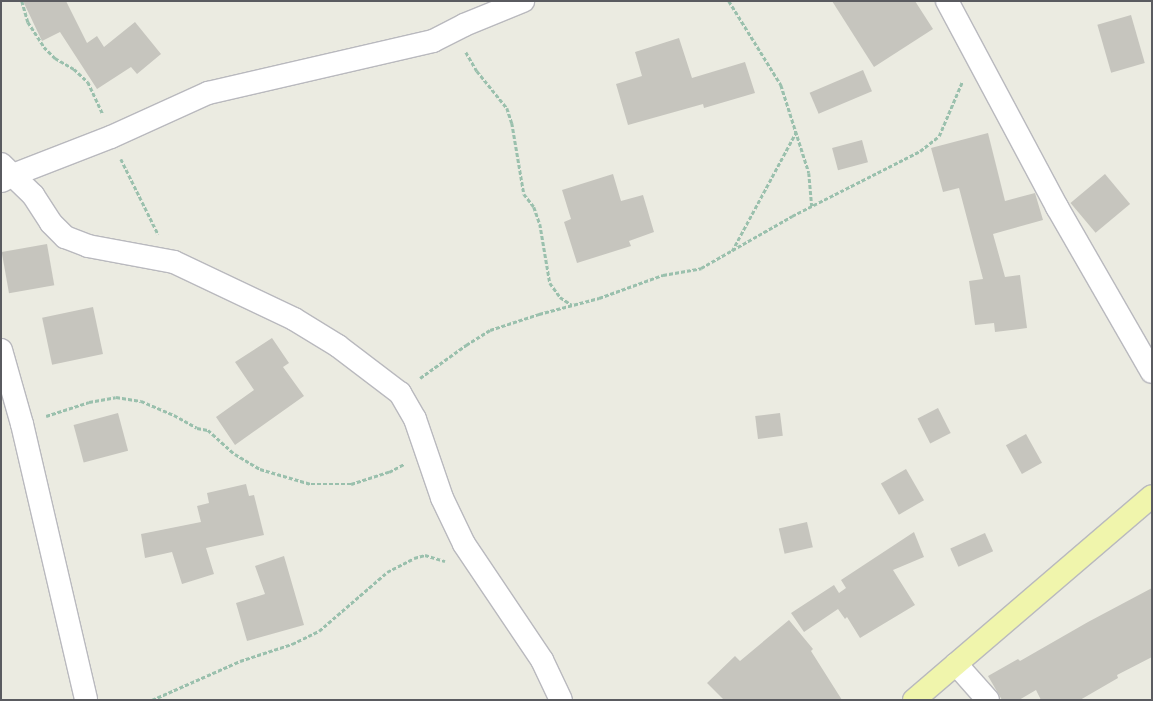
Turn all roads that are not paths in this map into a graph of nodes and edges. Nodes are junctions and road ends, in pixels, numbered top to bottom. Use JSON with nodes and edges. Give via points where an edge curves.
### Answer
{"nodes":[{"id":1,"x":523,"y":1,"type":"edge"},
{"id":2,"x":947,"y":1,"type":"edge"},
{"id":3,"x":5,"y":173,"type":"edge"},
{"id":4,"x":1,"y":350,"type":"edge"},
{"id":5,"x":1152,"y":372,"type":"edge"},
{"id":6,"x":1152,"y":496,"type":"edge"},
{"id":7,"x":956,"y":664,"type":"junction"},
{"id":8,"x":86,"y":700,"type":"edge"},
{"id":9,"x":561,"y":700,"type":"edge"},
{"id":10,"x":914,"y":700,"type":"edge"},
{"id":11,"x":988,"y":700,"type":"edge"}],
"edges":[{"from":1,"to":3,"type":"street","via":[[464,25],[433,41],[208,93],[111,137]]},
{"from":2,"to":5,"type":"street","via":[[1057,208]]},
{"from":3,"to":9,"type":"street","via":[[33,195],[51,223],[65,238],[88,246],[174,262],[294,319],[338,346],[400,393],[415,419],[442,498],[464,544],[542,660]]},
{"from":4,"to":8,"type":"street","via":[[22,424]]},
{"from":6,"to":7,"type":"main road"},
{"from":7,"to":10,"type":"main road"},
{"from":7,"to":11,"type":"street"}]}
